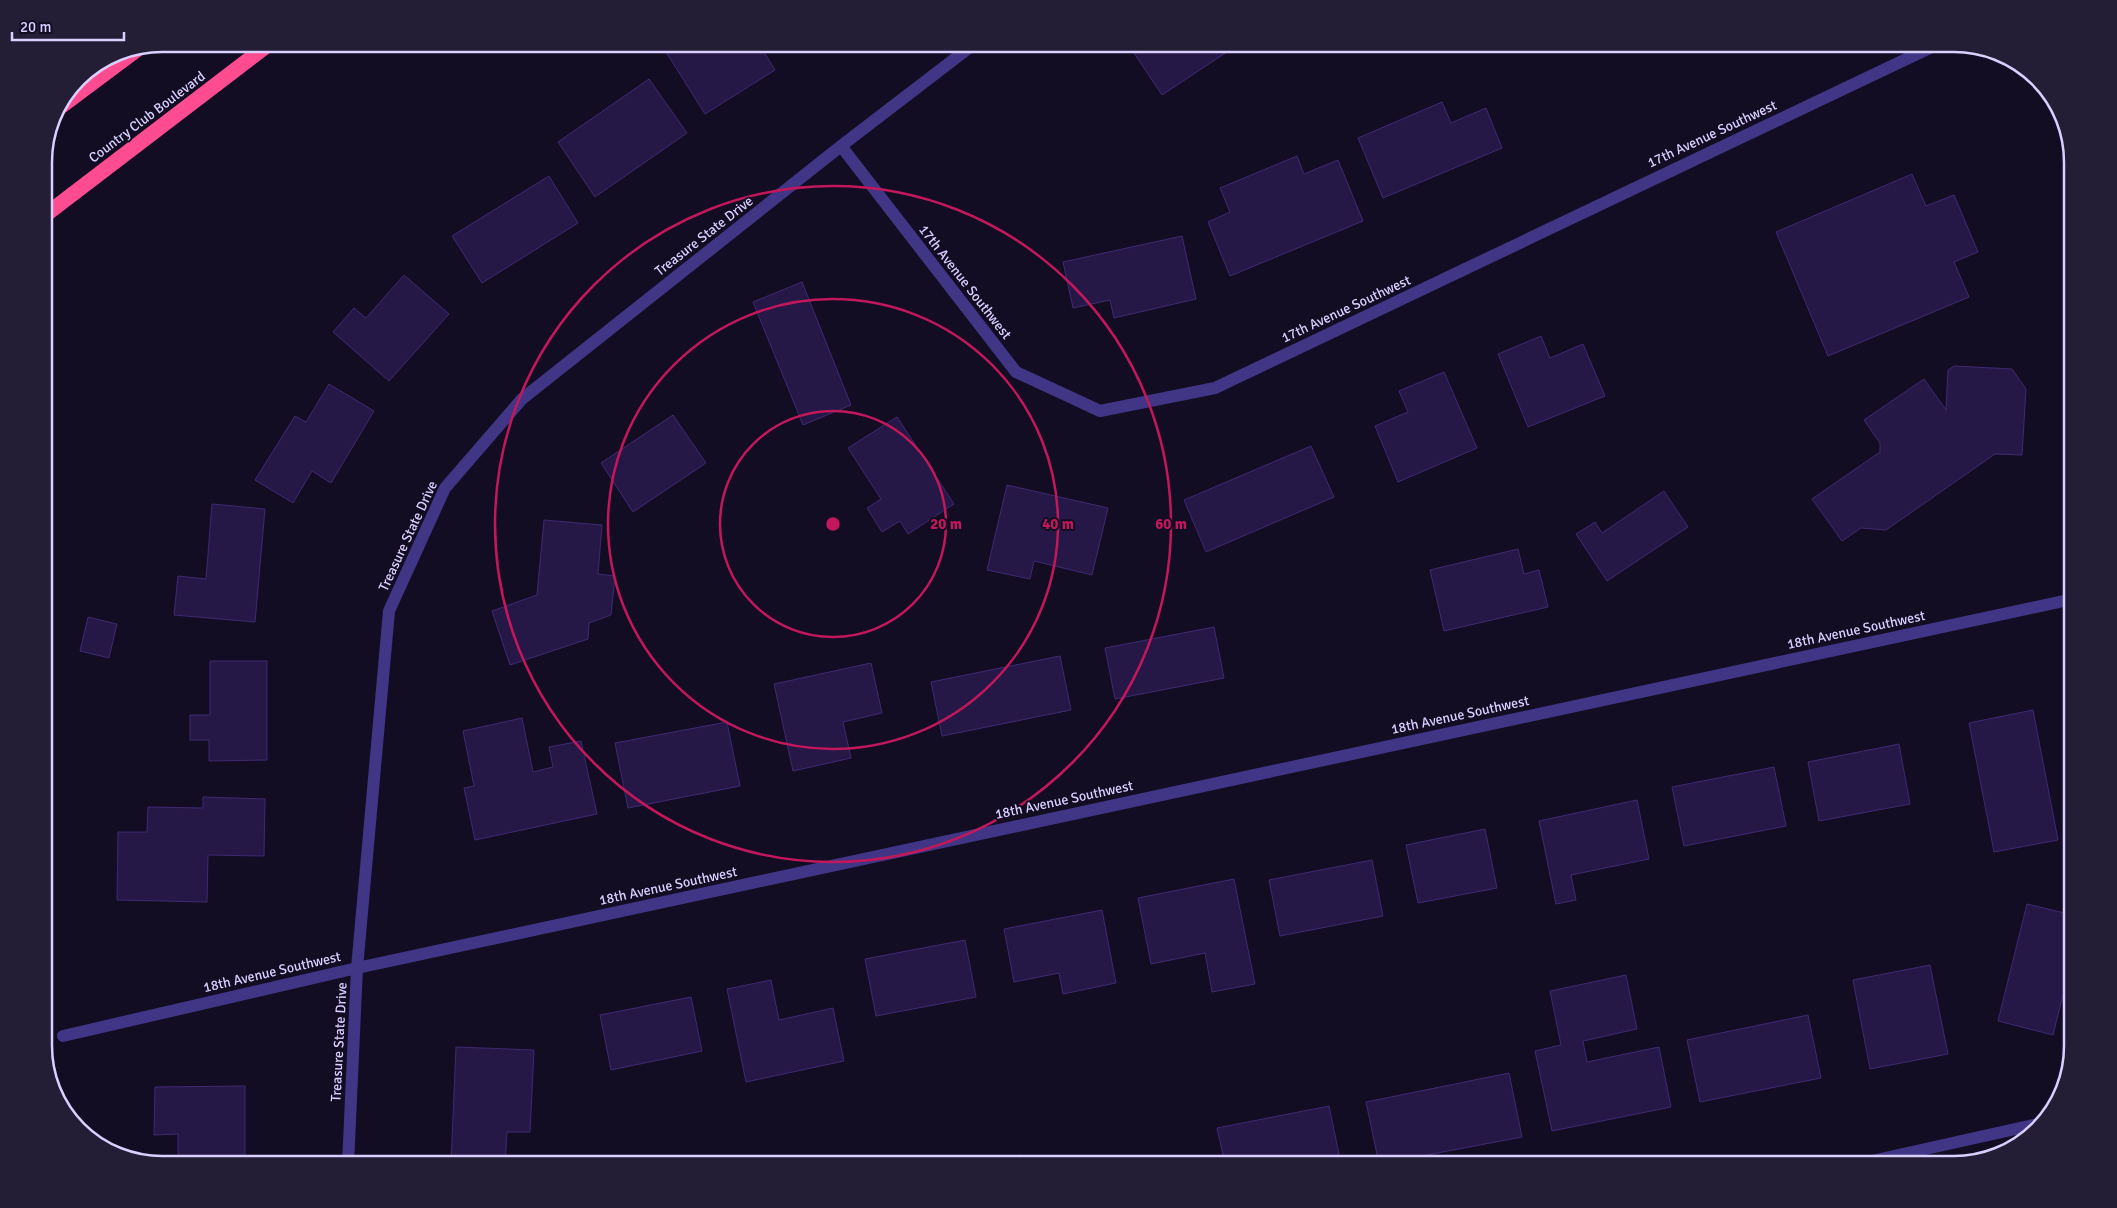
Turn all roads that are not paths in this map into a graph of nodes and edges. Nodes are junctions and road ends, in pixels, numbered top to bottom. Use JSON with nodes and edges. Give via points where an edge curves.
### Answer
{"nodes":[{"id":1,"x":259,"y":52,"type":"edge"},
{"id":2,"x":964,"y":52,"type":"edge"},
{"id":3,"x":1921,"y":52,"type":"edge"},
{"id":4,"x":124,"y":60,"type":"edge"},
{"id":5,"x":75,"y":96,"type":"edge"},
{"id":6,"x":841,"y":146,"type":"junction"},
{"id":7,"x":53,"y":209,"type":"edge"},
{"id":8,"x":2064,"y":601,"type":"edge"},
{"id":9,"x":357,"y":968,"type":"junction"},
{"id":10,"x":63,"y":1036,"type":"dead end"},
{"id":11,"x":2029,"y":1126,"type":"edge"},
{"id":12,"x":348,"y":1156,"type":"edge"},
{"id":13,"x":1894,"y":1156,"type":"edge"}],
"edges":[{"from":1,"to":7,"type":"highway","name":"Country Club Boulevard"},
{"from":2,"to":6,"type":"street","name":"Treasure State Drive"},
{"from":3,"to":6,"type":"street","name":"17th Avenue Southwest","via":[[1215,388],[1100,411],[1016,372]]},
{"from":4,"to":5,"type":"highway"},
{"from":6,"to":9,"type":"street","name":"Treasure State Drive","via":[[522,399],[445,488],[389,612]]},
{"from":8,"to":9,"type":"street","name":"18th Avenue Southwest"},
{"from":9,"to":10,"type":"street","name":"18th Avenue Southwest"},
{"from":9,"to":12,"type":"street","name":"Treasure State Drive"},
{"from":11,"to":13,"type":"street"}]}
